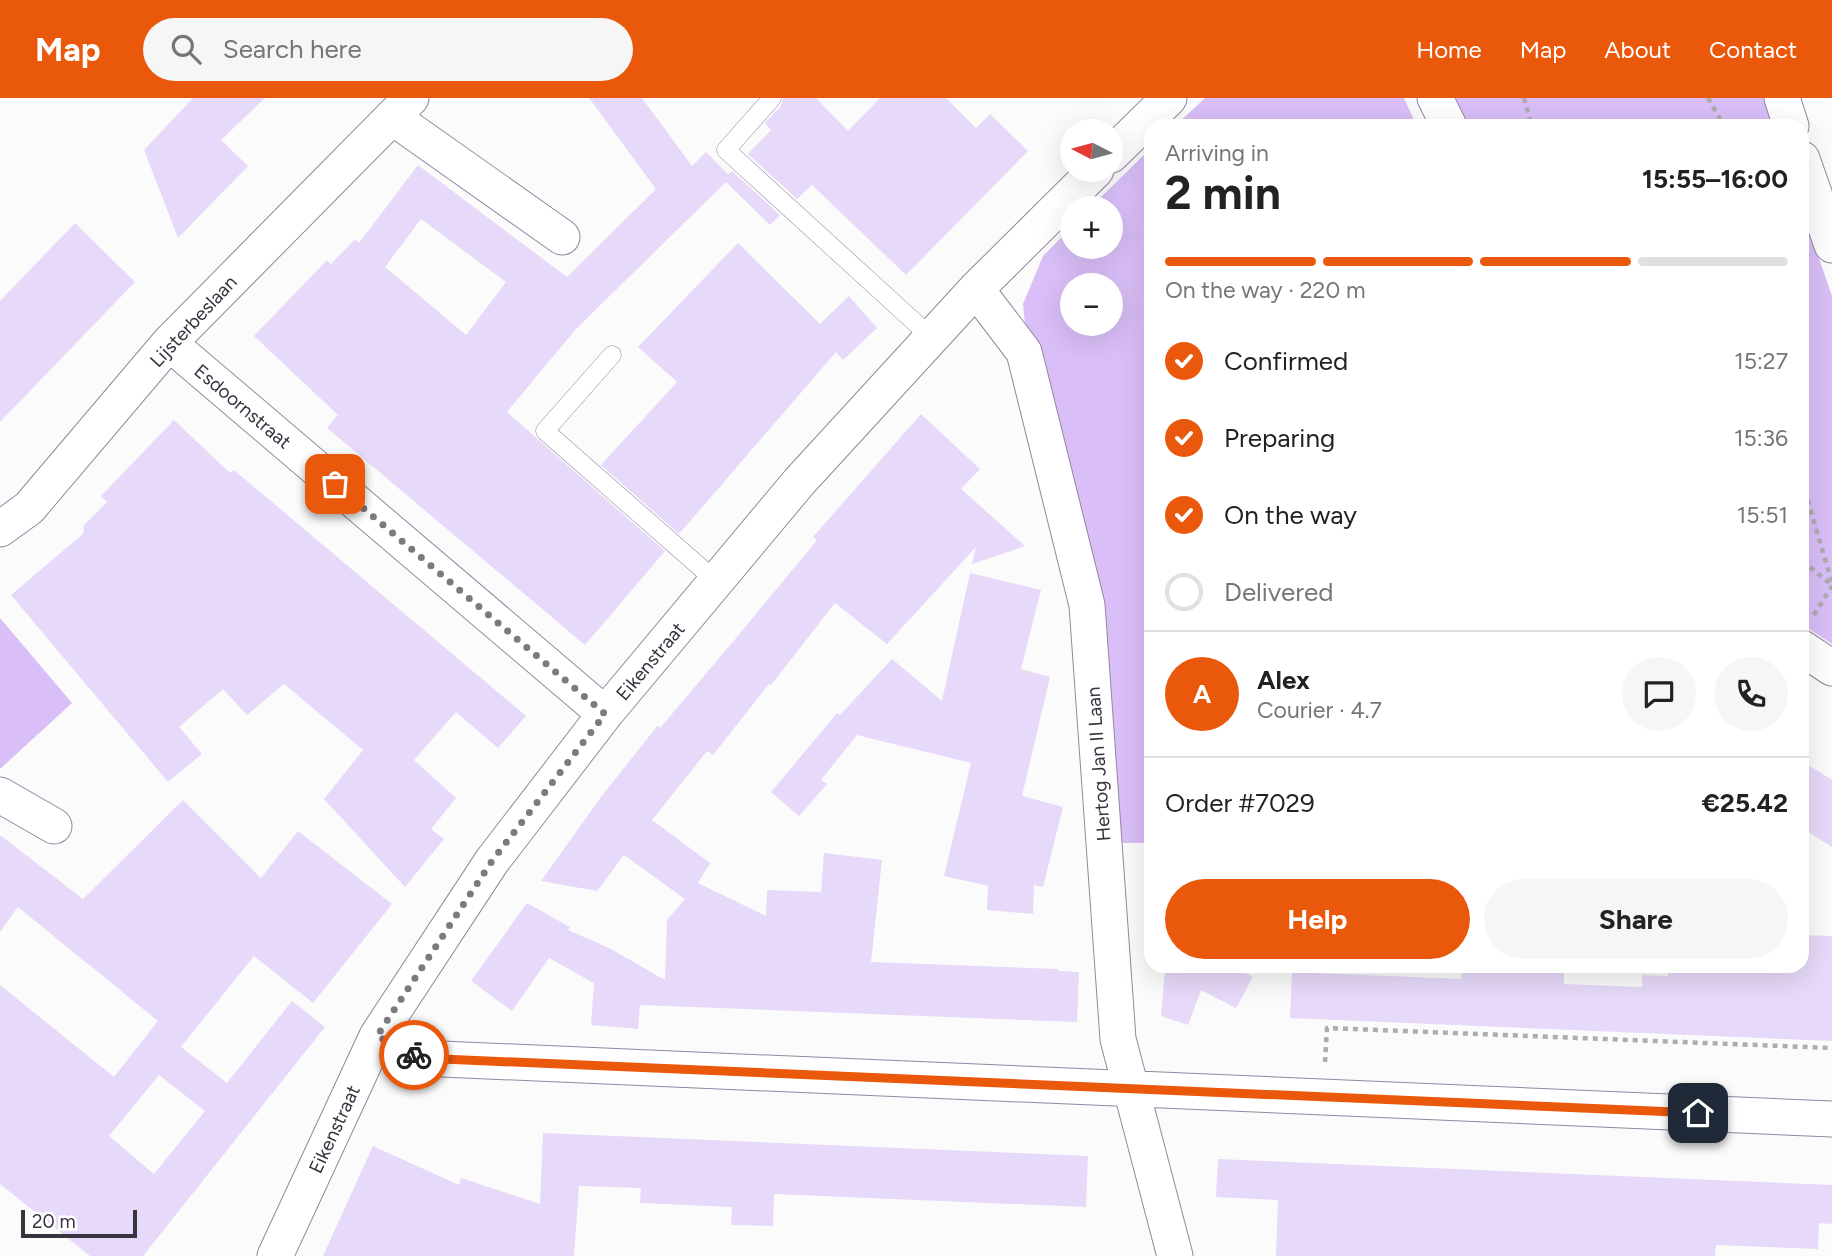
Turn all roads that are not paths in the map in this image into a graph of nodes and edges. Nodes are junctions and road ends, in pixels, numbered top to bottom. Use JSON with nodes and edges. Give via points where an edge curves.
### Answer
{"nodes":[{"id":1,"x":772,"y":98,"type":"edge"},
{"id":2,"x":1169,"y":98,"type":"edge"},
{"id":3,"x":1435,"y":98,"type":"edge"},
{"id":4,"x":1782,"y":98,"type":"edge"},
{"id":5,"x":401,"y":107,"type":"edge"},
{"id":6,"x":1148,"y":119,"type":"edge"},
{"id":7,"x":1446,"y":119,"type":"edge"},
{"id":8,"x":1789,"y":119,"type":"edge"},
{"id":9,"x":1144,"y":123,"type":"edge"},
{"id":10,"x":1124,"y":142,"type":"edge"},
{"id":11,"x":1809,"y":179,"type":"edge"},
{"id":12,"x":1084,"y":182,"type":"edge"},
{"id":13,"x":562,"y":237,"type":"dead end"},
{"id":14,"x":1832,"y":245,"type":"edge"},
{"id":15,"x":976,"y":289,"type":"junction"},
{"id":16,"x":931,"y":337,"type":"junction"},
{"id":17,"x":169,"y":343,"type":"junction"},
{"id":18,"x":612,"y":355,"type":"dead end"},
{"id":19,"x":0,"y":529,"type":"edge"},
{"id":20,"x":716,"y":582,"type":"junction"},
{"id":21,"x":1809,"y":639,"type":"edge"},
{"id":22,"x":1832,"y":668,"type":"edge"},
{"id":23,"x":605,"y":714,"type":"junction"},
{"id":24,"x":0,"y":795,"type":"edge"},
{"id":25,"x":54,"y":826,"type":"dead end"},
{"id":26,"x":377,"y":1036,"type":"junction"},
{"id":27,"x":1132,"y":1090,"type":"junction"},
{"id":28,"x":1832,"y":1119,"type":"edge"},
{"id":29,"x":275,"y":1256,"type":"edge"},
{"id":30,"x":1175,"y":1256,"type":"edge"}],
"edges":[{"from":1,"to":16,"type":"lane","via":[[726,150]]},
{"from":2,"to":6,"type":"street"},
{"from":3,"to":7,"type":"street"},
{"from":4,"to":8,"type":"street"},
{"from":5,"to":13,"type":"street","name":"Lijsterbeslaan"},
{"from":5,"to":17,"type":"street","name":"Lijsterbeslaan"},
{"from":9,"to":10,"type":"street"},
{"from":11,"to":14,"type":"street"},
{"from":12,"to":15,"type":"street","name":"Eikenstraat"},
{"from":15,"to":16,"type":"street","name":"Eikenstraat"},
{"from":15,"to":27,"type":"street","name":"Hertog Jan II Laan","via":[[1024,352],[1087,605],[1118,1039]]},
{"from":16,"to":20,"type":"street","name":"Eikenstraat","via":[[799,482]]},
{"from":17,"to":19,"type":"street","name":"Lijsterbeslaan","via":[[29,509]]},
{"from":17,"to":23,"type":"street","name":"Esdoornstraat"},
{"from":18,"to":20,"type":"lane","via":[[545,431]]},
{"from":20,"to":23,"type":"street","name":"Eikenstraat"},
{"from":21,"to":22,"type":"street"},
{"from":23,"to":26,"type":"street","name":"Eikenstraat","via":[[492,861]]},
{"from":24,"to":25,"type":"street"},
{"from":26,"to":27,"type":"street","via":[[419,1058]]},
{"from":26,"to":29,"type":"street","name":"Eikenstraat"},
{"from":27,"to":28,"type":"street"},
{"from":27,"to":30,"type":"street","name":"Hertog Jan II Laan"}]}
